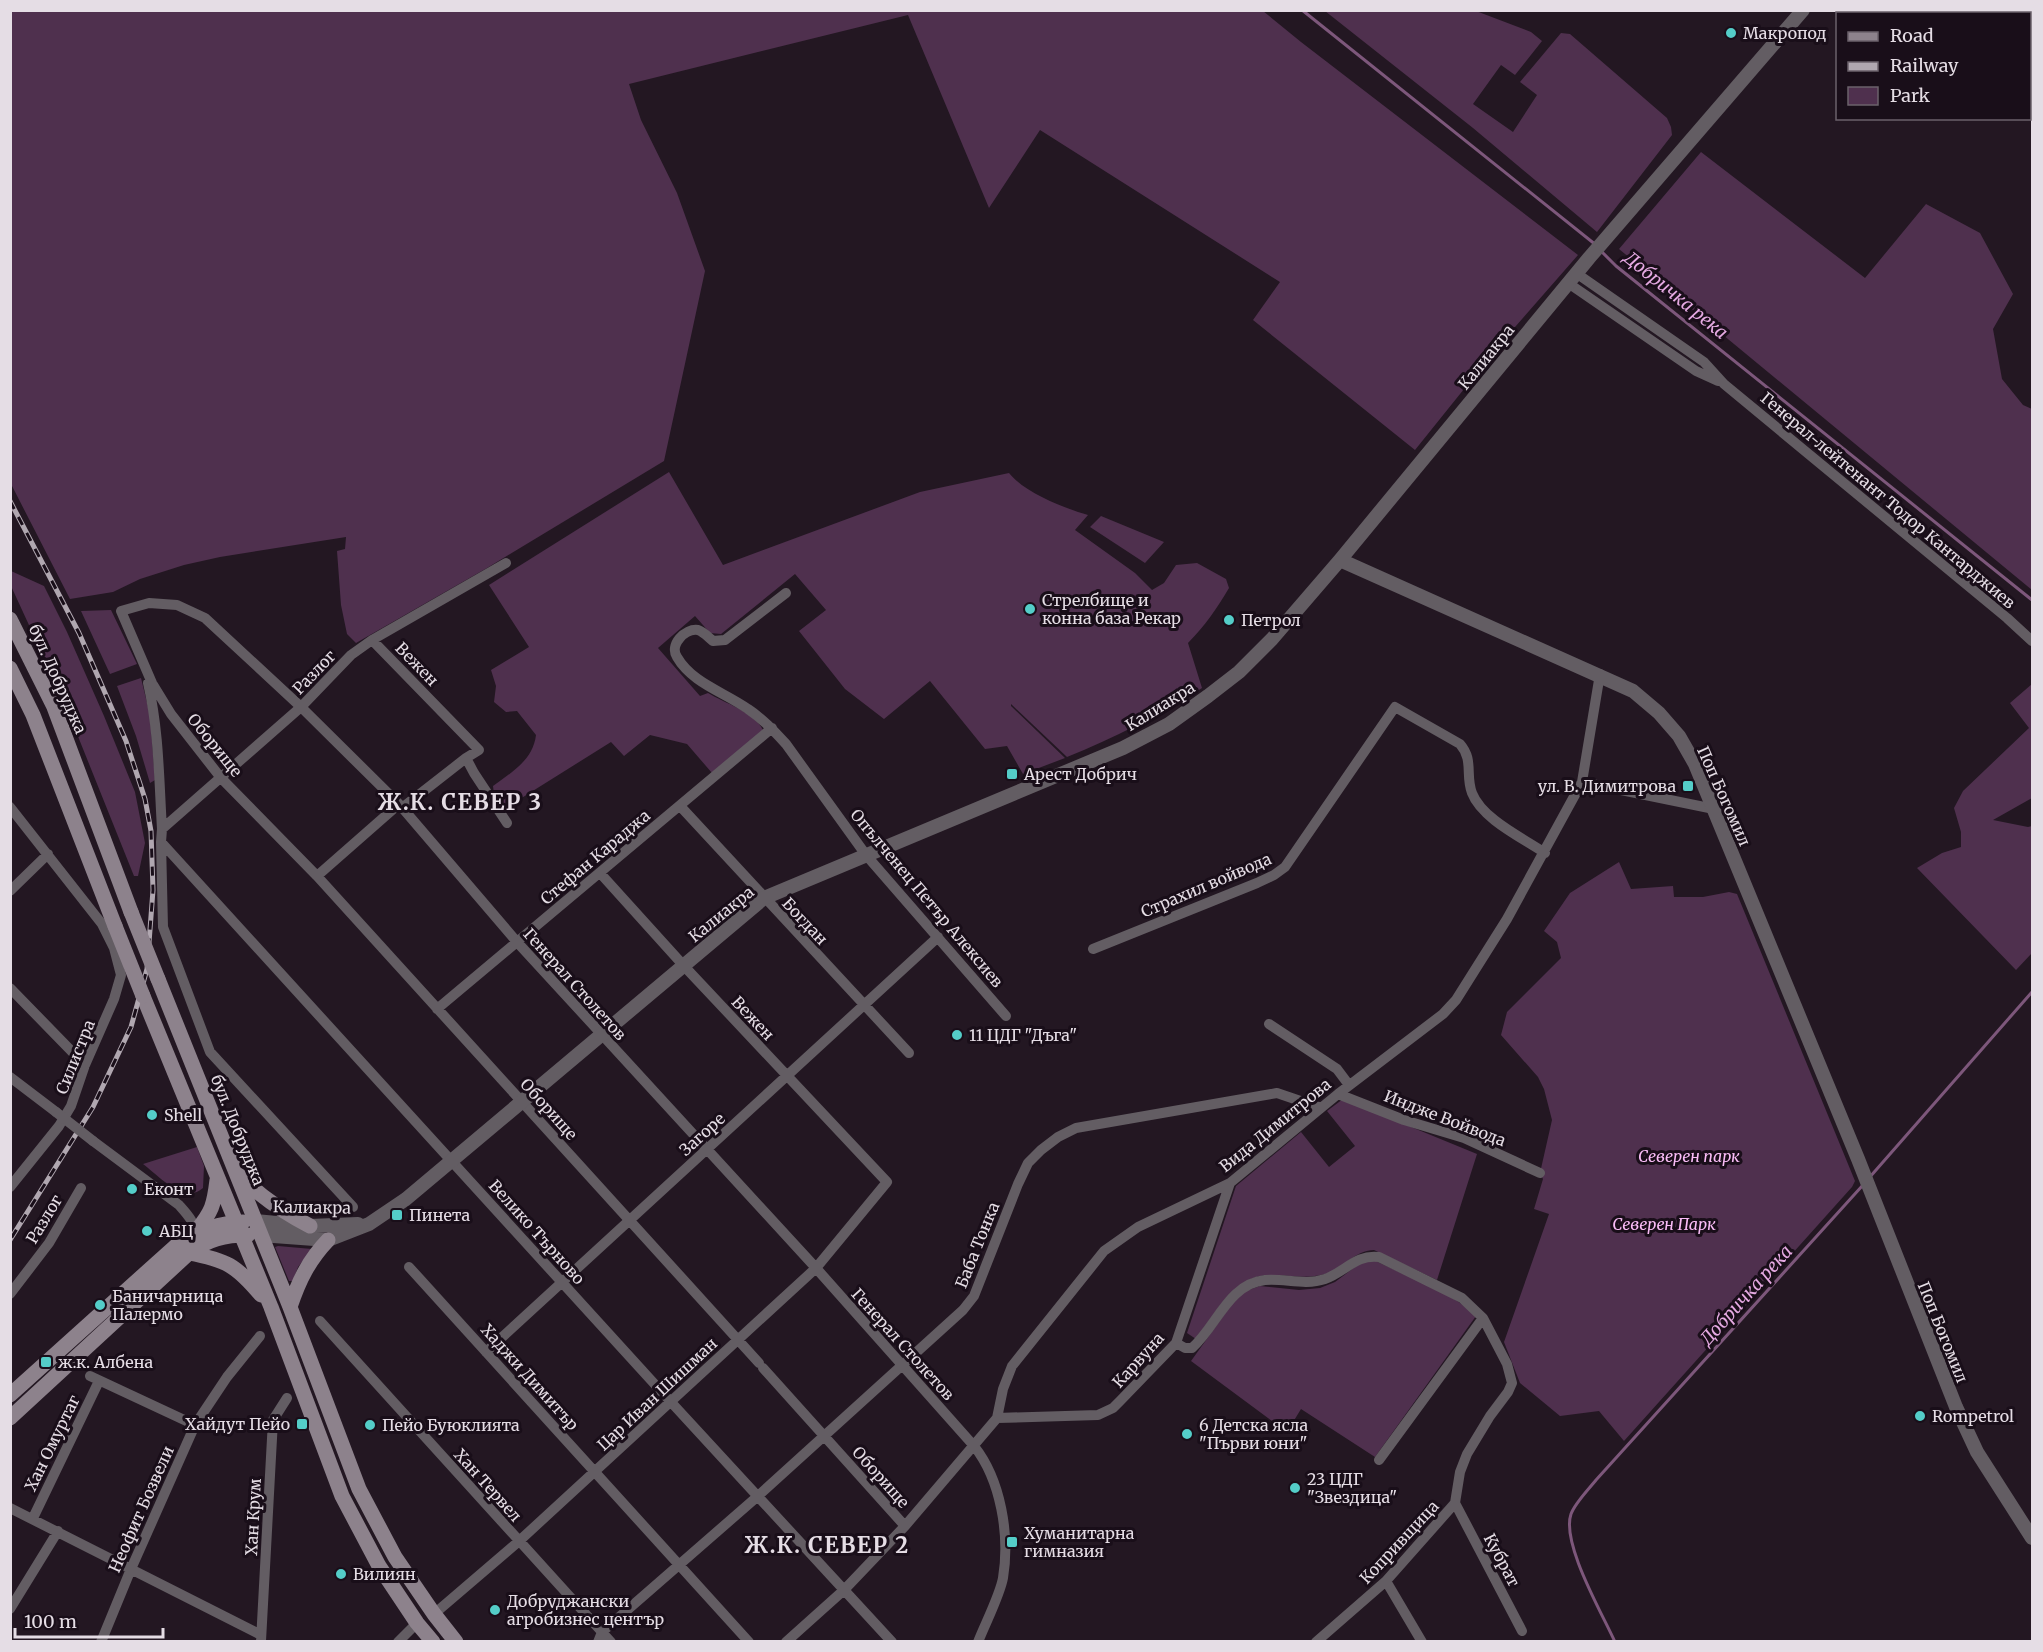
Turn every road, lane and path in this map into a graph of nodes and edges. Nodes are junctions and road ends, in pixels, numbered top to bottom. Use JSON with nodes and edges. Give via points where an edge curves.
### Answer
{"nodes":[{"id":1,"x":1803,"y":10,"type":"edge"},
{"id":2,"x":1572,"y":278,"type":"junction"},
{"id":3,"x":1340,"y":560,"type":"junction"},
{"id":4,"x":506,"y":563,"type":"dead end"},
{"id":5,"x":786,"y":593,"type":"dead end"},
{"id":6,"x":121,"y":611,"type":"joint"},
{"id":7,"x":10,"y":620,"type":"edge"},
{"id":8,"x":372,"y":640,"type":"junction"},
{"id":9,"x":2032,"y":641,"type":"edge"},
{"id":10,"x":144,"y":665,"type":"junction"},
{"id":11,"x":10,"y":668,"type":"edge"},
{"id":12,"x":1600,"y":674,"type":"junction"},
{"id":13,"x":301,"y":707,"type":"junction"},
{"id":14,"x":772,"y":728,"type":"junction"},
{"id":15,"x":466,"y":758,"type":"junction"},
{"id":16,"x":221,"y":778,"type":"junction"},
{"id":17,"x":1582,"y":782,"type":"junction"},
{"id":18,"x":401,"y":806,"type":"junction"},
{"id":19,"x":10,"y":807,"type":"edge"},
{"id":20,"x":681,"y":807,"type":"junction"},
{"id":21,"x":1714,"y":809,"type":"junction"},
{"id":22,"x":507,"y":823,"type":"dead end"},
{"id":23,"x":162,"y":829,"type":"junction"},
{"id":24,"x":161,"y":842,"type":"junction"},
{"id":25,"x":1545,"y":853,"type":"junction"},
{"id":26,"x":48,"y":854,"type":"junction"},
{"id":27,"x":866,"y":855,"type":"junction"},
{"id":28,"x":600,"y":873,"type":"junction"},
{"id":29,"x":316,"y":876,"type":"junction"},
{"id":30,"x":10,"y":891,"type":"edge"},
{"id":31,"x":764,"y":898,"type":"junction"},
{"id":32,"x":108,"y":925,"type":"junction"},
{"id":33,"x":938,"y":937,"type":"junction"},
{"id":34,"x":517,"y":942,"type":"junction"},
{"id":35,"x":1094,"y":949,"type":"dead end"},
{"id":36,"x":684,"y":966,"type":"junction"},
{"id":37,"x":10,"y":988,"type":"edge"},
{"id":38,"x":864,"y":1006,"type":"junction"},
{"id":39,"x":437,"y":1009,"type":"junction"},
{"id":40,"x":1006,"y":1016,"type":"dead end"},
{"id":41,"x":1269,"y":1024,"type":"dead end"},
{"id":42,"x":601,"y":1035,"type":"junction"},
{"id":43,"x":909,"y":1053,"type":"dead end"},
{"id":44,"x":85,"y":1065,"type":"junction"},
{"id":45,"x":195,"y":1071,"type":"junction"},
{"id":46,"x":787,"y":1076,"type":"junction"},
{"id":47,"x":10,"y":1077,"type":"edge"},
{"id":48,"x":176,"y":1077,"type":"junction"},
{"id":49,"x":1349,"y":1085,"type":"junction"},
{"id":50,"x":1338,"y":1094,"type":"junction"},
{"id":51,"x":522,"y":1102,"type":"junction"},
{"id":52,"x":1321,"y":1108,"type":"junction"},
{"id":53,"x":707,"y":1150,"type":"junction"},
{"id":54,"x":452,"y":1161,"type":"junction"},
{"id":55,"x":235,"y":1171,"type":"junction"},
{"id":56,"x":1540,"y":1173,"type":"dead end"},
{"id":57,"x":217,"y":1177,"type":"junction"},
{"id":58,"x":887,"y":1182,"type":"joint"},
{"id":59,"x":1230,"y":1183,"type":"junction"},
{"id":60,"x":10,"y":1187,"type":"edge"},
{"id":61,"x":81,"y":1188,"type":"dead end"},
{"id":62,"x":353,"y":1207,"type":"dead end"},
{"id":63,"x":629,"y":1220,"type":"junction"},
{"id":64,"x":369,"y":1224,"type":"junction"},
{"id":65,"x":310,"y":1226,"type":"junction"},
{"id":66,"x":238,"y":1228,"type":"junction"},
{"id":67,"x":258,"y":1228,"type":"junction"},
{"id":68,"x":196,"y":1232,"type":"junction"},
{"id":69,"x":328,"y":1240,"type":"junction"},
{"id":70,"x":189,"y":1253,"type":"junction"},
{"id":71,"x":409,"y":1267,"type":"dead end"},
{"id":72,"x":816,"y":1268,"type":"junction"},
{"id":73,"x":563,"y":1283,"type":"junction"},
{"id":74,"x":10,"y":1294,"type":"edge"},
{"id":75,"x":290,"y":1306,"type":"junction"},
{"id":76,"x":271,"y":1307,"type":"junction"},
{"id":77,"x":1483,"y":1318,"type":"junction"},
{"id":78,"x":320,"y":1321,"type":"dead end"},
{"id":79,"x":260,"y":1336,"type":"dead end"},
{"id":80,"x":737,"y":1339,"type":"junction"},
{"id":81,"x":1176,"y":1343,"type":"junction"},
{"id":82,"x":486,"y":1352,"type":"junction"},
{"id":83,"x":902,"y":1365,"type":"junction"},
{"id":84,"x":10,"y":1395,"type":"edge"},
{"id":85,"x":287,"y":1398,"type":"dead end"},
{"id":86,"x":670,"y":1401,"type":"junction"},
{"id":87,"x":10,"y":1418,"type":"edge"},
{"id":88,"x":998,"y":1418,"type":"junction"},
{"id":89,"x":195,"y":1425,"type":"junction"},
{"id":90,"x":824,"y":1436,"type":"junction"},
{"id":91,"x":974,"y":1446,"type":"junction"},
{"id":92,"x":1379,"y":1460,"type":"dead end"},
{"id":93,"x":595,"y":1472,"type":"junction"},
{"id":94,"x":758,"y":1496,"type":"junction"},
{"id":95,"x":1455,"y":1503,"type":"junction"},
{"id":96,"x":10,"y":1508,"type":"edge"},
{"id":97,"x":33,"y":1518,"type":"junction"},
{"id":98,"x":905,"y":1526,"type":"junction"},
{"id":99,"x":58,"y":1531,"type":"junction"},
{"id":100,"x":2032,"y":1538,"type":"edge"},
{"id":101,"x":518,"y":1542,"type":"junction"},
{"id":102,"x":679,"y":1564,"type":"junction"},
{"id":103,"x":131,"y":1569,"type":"junction"},
{"id":104,"x":1386,"y":1581,"type":"junction"},
{"id":105,"x":844,"y":1590,"type":"junction"},
{"id":106,"x":10,"y":1609,"type":"edge"},
{"id":107,"x":434,"y":1614,"type":"junction"},
{"id":108,"x":417,"y":1623,"type":"junction"},
{"id":109,"x":1522,"y":1631,"type":"dead end"},
{"id":110,"x":600,"y":1637,"type":"edge"},
{"id":111,"x":261,"y":1638,"type":"edge"},
{"id":112,"x":102,"y":1641,"type":"edge"},
{"id":113,"x":398,"y":1641,"type":"edge"},
{"id":114,"x":433,"y":1641,"type":"edge"},
{"id":115,"x":456,"y":1641,"type":"edge"},
{"id":116,"x":610,"y":1641,"type":"edge"},
{"id":117,"x":749,"y":1641,"type":"edge"},
{"id":118,"x":786,"y":1641,"type":"edge"},
{"id":119,"x":892,"y":1641,"type":"edge"},
{"id":120,"x":978,"y":1641,"type":"edge"},
{"id":121,"x":1316,"y":1641,"type":"edge"},
{"id":122,"x":1422,"y":1641,"type":"edge"}],
"edges":[{"from":1,"to":2,"type":"street","name":"Калиакра"},
{"from":2,"to":3,"type":"street","name":"Калиакра"},
{"from":2,"to":9,"type":"street","name":"Генерал-лейтенант Тодор Кантарджиев","via":[[1696,371],[1724,384]]},
{"from":3,"to":12,"type":"street","name":"Поп Богомил"},
{"from":3,"to":27,"type":"street","name":"Калиакра","via":[[1239,672],[1169,724],[1049,780]]},
{"from":4,"to":8,"type":"street","name":"Разлог"},
{"from":5,"to":14,"type":"street","name":"Опълченец Петър Алексиев","via":[[725,640],[713,641],[695,629],[688,631],[674,648],[675,656],[688,672]]},
{"from":6,"to":10,"type":"street","name":"Оборище"},
{"from":6,"to":13,"type":"street","name":"Генерал Столетов","via":[[149,603],[177,605],[205,618]]},
{"from":7,"to":45,"type":"main road","name":"бул. Добруджа","bridge":true,"via":[[54,707]]},
{"from":8,"to":13,"type":"street","name":"Разлог","via":[[351,655]]},
{"from":8,"to":15,"type":"street","name":"Вежен","via":[[479,750]]},
{"from":10,"to":16,"type":"street","name":"Оборище","via":[[171,714]]},
{"from":10,"to":23,"type":"street","via":[[155,717]]},
{"from":11,"to":32,"type":"main road","via":[[33,716]]},
{"from":12,"to":17,"type":"street","name":"Вида Димитрова"},
{"from":12,"to":21,"type":"street","name":"Поп Богомил","via":[[1633,691],[1659,713],[1695,764]]},
{"from":13,"to":16,"type":"street","name":"Разлог"},
{"from":13,"to":18,"type":"street","name":"Генерал Столетов"},
{"from":14,"to":20,"type":"street","name":"Стефан Караджа"},
{"from":14,"to":27,"type":"street","name":"Опълченец Петър Алексиев"},
{"from":15,"to":18,"type":"street"},
{"from":15,"to":22,"type":"street"},
{"from":16,"to":23,"type":"street","name":"Разлог"},
{"from":16,"to":29,"type":"street","name":"Оборище"},
{"from":17,"to":21,"type":"street"},
{"from":17,"to":25,"type":"street","name":"Вида Димитрова"},
{"from":18,"to":29,"type":"street"},
{"from":18,"to":34,"type":"street","name":"Генерал Столетов"},
{"from":19,"to":26,"type":"street","name":"Силистра"},
{"from":20,"to":28,"type":"street","name":"Стефан Караджа"},
{"from":20,"to":31,"type":"street","name":"Богдан"},
{"from":21,"to":100,"type":"street","name":"Поп Богомил","via":[[1956,1407],[1977,1452]]},
{"from":23,"to":24,"type":"street"},
{"from":24,"to":54,"type":"street","name":"Велико Търново"},
{"from":24,"to":62,"type":"street","via":[[163,927],[210,1052]]},
{"from":25,"to":35,"type":"street","name":"Страхил войвода","via":[[1477,803],[1469,784],[1466,752],[1460,744],[1395,707],[1285,867],[1257,883]]},
{"from":25,"to":49,"type":"street","name":"Вида Димитрова","via":[[1456,1000]]},
{"from":26,"to":30,"type":"street"},
{"from":26,"to":32,"type":"street","name":"Силистра"},
{"from":27,"to":31,"type":"street","name":"Калиакра"},
{"from":27,"to":33,"type":"street","name":"Опълченец Петър Алексиев"},
{"from":28,"to":34,"type":"street","name":"Стефан Караджа"},
{"from":28,"to":36,"type":"street","name":"Вежен"},
{"from":29,"to":39,"type":"street","name":"Оборище"},
{"from":31,"to":36,"type":"street","name":"Калиакра"},
{"from":31,"to":38,"type":"street","name":"Богдан"},
{"from":32,"to":44,"type":"street","name":"Силистра","via":[[121,975]]},
{"from":32,"to":48,"type":"main road","bridge":true},
{"from":33,"to":38,"type":"street","name":"Загоре"},
{"from":33,"to":40,"type":"street","name":"Опълченец Петър Алексиев"},
{"from":34,"to":39,"type":"street","name":"Стефан Караджа"},
{"from":34,"to":42,"type":"street","name":"Генерал Столетов"},
{"from":36,"to":42,"type":"street","name":"Калиакра"},
{"from":36,"to":46,"type":"street","name":"Вежен"},
{"from":37,"to":44,"type":"street"},
{"from":38,"to":43,"type":"street","name":"Богдан"},
{"from":38,"to":46,"type":"street","name":"Загоре"},
{"from":39,"to":51,"type":"street","name":"Оборище"},
{"from":41,"to":49,"type":"street","via":[[1337,1069]]},
{"from":42,"to":51,"type":"street","name":"Калиакра"},
{"from":42,"to":53,"type":"street","name":"Генерал Столетов"},
{"from":44,"to":60,"type":"street","name":"Силистра","via":[[65,1116]]},
{"from":45,"to":48,"type":"main road"},
{"from":45,"to":55,"type":"main road","name":"бул. Добруджа"},
{"from":46,"to":53,"type":"street","name":"Загоре"},
{"from":46,"to":58,"type":"street","name":"Вежен"},
{"from":47,"to":68,"type":"street","bridge":true,"via":[[179,1204]]},
{"from":48,"to":57,"type":"main road"},
{"from":49,"to":50,"type":"street","name":"Вида Димитрова"},
{"from":50,"to":52,"type":"street","name":"Вида Димитрова"},
{"from":50,"to":56,"type":"street","name":"Индже Войвода","via":[[1464,1138]]},
{"from":51,"to":54,"type":"street","name":"Калиакра"},
{"from":51,"to":63,"type":"street","name":"Оборище"},
{"from":52,"to":59,"type":"street","name":"Вида Димитрова"},
{"from":52,"to":83,"type":"street","name":"Баба Тонка","via":[[1277,1093],[1076,1128],[1058,1137],[1041,1150],[1023,1174],[974,1296]]},
{"from":53,"to":63,"type":"street","name":"Загоре"},
{"from":53,"to":72,"type":"street","name":"Генерал Столетов"},
{"from":54,"to":64,"type":"street","name":"Калиакра"},
{"from":54,"to":73,"type":"street","name":"Велико Търново"},
{"from":55,"to":65,"type":"main road","via":[[261,1196]]},
{"from":55,"to":67,"type":"main road","name":"бул. Добруджа"},
{"from":57,"to":66,"type":"main road"},
{"from":57,"to":68,"type":"main road","via":[[210,1215]]},
{"from":58,"to":72,"type":"street","name":"Цар Иван Шишман"},
{"from":59,"to":81,"type":"street","name":"Карвуна"},
{"from":59,"to":88,"type":"street","name":"Вида Димитрова","via":[[1138,1227],[1104,1251],[1012,1366]]},
{"from":61,"to":74,"type":"street","name":"Разлог","via":[[49,1243]]},
{"from":63,"to":73,"type":"street","name":"Загоре"},
{"from":63,"to":80,"type":"street","name":"Оборище"},
{"from":64,"to":65,"type":"street","name":"Калиакра"},
{"from":64,"to":69,"type":"street","name":"Калиакра"},
{"from":65,"to":67,"type":"street","name":"Калиакра"},
{"from":66,"to":67,"type":"main road"},
{"from":66,"to":68,"type":"main road","via":[[220,1224]]},
{"from":66,"to":70,"type":"main road"},
{"from":66,"to":76,"type":"main road"},
{"from":67,"to":69,"type":"street","name":"Калиакра"},
{"from":67,"to":75,"type":"main road","name":"бул. Добруджа"},
{"from":68,"to":70,"type":"street"},
{"from":68,"to":84,"type":"main road"},
{"from":69,"to":75,"type":"main road","via":[[304,1269]]},
{"from":70,"to":76,"type":"main road","via":[[232,1265]]},
{"from":70,"to":87,"type":"main road"},
{"from":71,"to":82,"type":"street","name":"Хаджи Димитър"},
{"from":72,"to":80,"type":"street","name":"Цар Иван Шишман"},
{"from":72,"to":83,"type":"street","name":"Генерал Столетов"},
{"from":73,"to":82,"type":"street","name":"Загоре"},
{"from":73,"to":86,"type":"street","name":"Велико Търново"},
{"from":75,"to":107,"type":"main road","name":"бул. Добруджа","via":[[359,1489],[395,1557]]},
{"from":76,"to":108,"type":"main road","via":[[342,1496],[379,1566]]},
{"from":77,"to":81,"type":"street","name":"Копривщица","via":[[1462,1298],[1369,1255],[1332,1276],[1311,1282],[1252,1283],[1234,1295],[1192,1348]]},
{"from":77,"to":92,"type":"street"},
{"from":77,"to":95,"type":"street","name":"Копривщица","via":[[1507,1364],[1512,1383],[1467,1454]]},
{"from":78,"to":101,"type":"street","name":"Хан Тервел"},
{"from":79,"to":89,"type":"street","name":"Неофит Бозвели"},
{"from":80,"to":86,"type":"street","name":"Цар Иван Шишман"},
{"from":80,"to":90,"type":"street","name":"Оборище"},
{"from":81,"to":88,"type":"street","name":"Карвуна","via":[[1120,1401],[1103,1413]]},
{"from":82,"to":93,"type":"street","name":"Хаджи Димитър"},
{"from":83,"to":90,"type":"street","name":"Баба Тонка"},
{"from":83,"to":91,"type":"street","name":"Генерал Столетов"},
{"from":85,"to":111,"type":"street","name":"Хан Крум","via":[[273,1420]]},
{"from":86,"to":93,"type":"street","name":"Цар Иван Шишман"},
{"from":86,"to":94,"type":"street","name":"Велико Търново"},
{"from":88,"to":91,"type":"street"},
{"from":89,"to":97,"type":"street","name":"Хан Омуртаг","via":[[95,1378]]},
{"from":89,"to":103,"type":"street","name":"Неофит Бозвели"},
{"from":90,"to":94,"type":"street","name":"Баба Тонка"},
{"from":90,"to":98,"type":"street","name":"Оборище"},
{"from":91,"to":98,"type":"street"},
{"from":91,"to":120,"type":"street","name":"Генерал Столетов","via":[[982,1456],[1004,1526],[1003,1580]]},
{"from":93,"to":101,"type":"street","name":"Цар Иван Шишман"},
{"from":93,"to":102,"type":"street","name":"Хаджи Димитър"},
{"from":94,"to":102,"type":"street","name":"Баба Тонка"},
{"from":94,"to":105,"type":"street","name":"Велико Търново"},
{"from":95,"to":104,"type":"street","name":"Копривщица"},
{"from":95,"to":109,"type":"street","name":"Кубрат"},
{"from":96,"to":97,"type":"street"},
{"from":97,"to":99,"type":"street"},
{"from":98,"to":105,"type":"street"},
{"from":99,"to":103,"type":"street"},
{"from":99,"to":106,"type":"street"},
{"from":101,"to":107,"type":"street","name":"Цар Иван Шишман"},
{"from":101,"to":110,"type":"street","name":"Хан Тервел"},
{"from":102,"to":110,"type":"street","name":"Баба Тонка"},
{"from":102,"to":117,"type":"street","name":"Хаджи Димитър"},
{"from":103,"to":111,"type":"street"},
{"from":103,"to":112,"type":"street","name":"Неофит Бозвели"},
{"from":104,"to":121,"type":"street","name":"Копривщица"},
{"from":104,"to":122,"type":"street"},
{"from":105,"to":118,"type":"street"},
{"from":105,"to":119,"type":"street","name":"Велико Търново"},
{"from":107,"to":115,"type":"main road","name":"бул. Добруджа"},
{"from":108,"to":113,"type":"street"},
{"from":108,"to":114,"type":"main road"},
{"from":110,"to":116,"type":"street","name":"Хан Тервел"}]}
